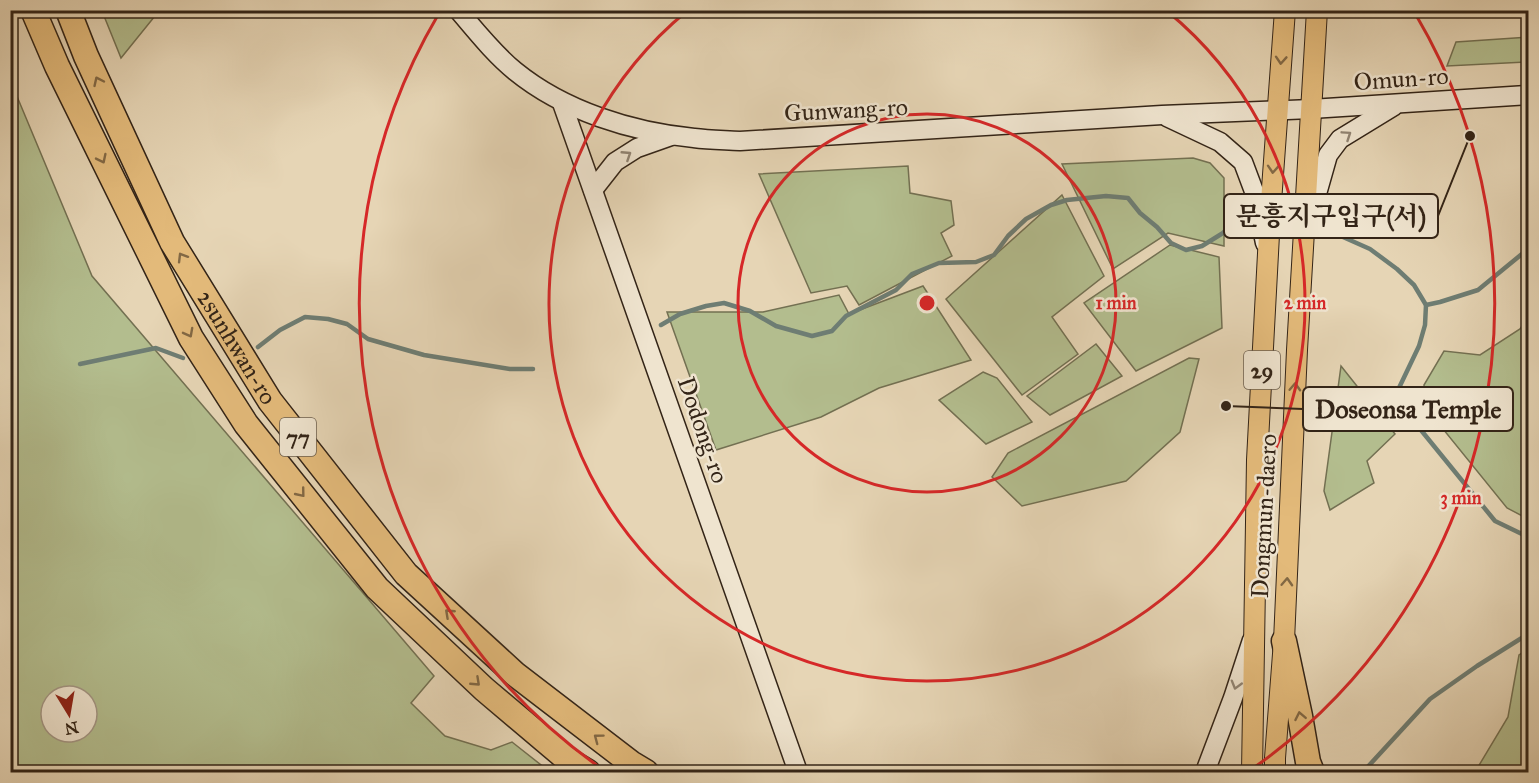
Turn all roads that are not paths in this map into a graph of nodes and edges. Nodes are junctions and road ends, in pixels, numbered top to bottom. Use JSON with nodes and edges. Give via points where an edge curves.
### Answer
{"nodes":[{"id":1,"x":33,"y":10,"type":"edge"},
{"id":2,"x":68,"y":10,"type":"edge"},
{"id":3,"x":458,"y":10,"type":"edge"},
{"id":4,"x":1285,"y":10,"type":"edge"},
{"id":5,"x":1317,"y":10,"type":"edge"},
{"id":6,"x":1528,"y":95,"type":"edge"},
{"id":7,"x":562,"y":103,"type":"junction"},
{"id":8,"x":1398,"y":104,"type":"junction"},
{"id":9,"x":1311,"y":109,"type":"junction"},
{"id":10,"x":1277,"y":110,"type":"junction"},
{"id":11,"x":1162,"y":115,"type":"junction"},
{"id":12,"x":672,"y":135,"type":"junction"},
{"id":13,"x":593,"y":190,"type":"junction"},
{"id":14,"x":1303,"y":245,"type":"junction"},
{"id":15,"x":1268,"y":260,"type":"junction"},
{"id":16,"x":1255,"y":630,"type":"junction"},
{"id":17,"x":1284,"y":640,"type":"junction"},
{"id":18,"x":588,"y":772,"type":"edge"},
{"id":19,"x":646,"y":772,"type":"edge"},
{"id":20,"x":798,"y":772,"type":"edge"},
{"id":21,"x":1205,"y":772,"type":"edge"},
{"id":22,"x":1252,"y":772,"type":"edge"},
{"id":23,"x":1275,"y":772,"type":"edge"},
{"id":24,"x":1312,"y":772,"type":"edge"}],
"edges":[{"from":1,"to":18,"type":"highway","name":"2sunhwan-ro","number":"77","one_way":true,"via":[[191,338],[246,424],[377,588],[484,689],[568,760]]},
{"from":19,"to":2,"type":"highway","name":"2sunhwan-ro","number":"77","one_way":true,"via":[[515,674],[406,574],[270,401],[172,242]]},
{"from":3,"to":7,"type":"main road","name":"Gunwang-ro","via":[[515,71]]},
{"from":4,"to":10,"type":"main road","name":"Dongmun-daero","number":"29","one_way":true},
{"from":5,"to":9,"type":"main road","name":"Dongmun-daero","number":"29"},
{"from":6,"to":8,"type":"main road","name":"Omun-ro"},
{"from":7,"to":12,"type":"main road","name":"Gunwang-ro","via":[[612,121]]},
{"from":7,"to":13,"type":"main road","name":"Dodong-ro"},
{"from":8,"to":9,"type":"main road","name":"Omun-ro"},
{"from":14,"to":8,"type":"main road","one_way":true,"via":[[1328,155],[1340,139]]},
{"from":9,"to":10,"type":"main road","name":"Omun-ro"},
{"from":9,"to":14,"type":"main road","name":"Dongmun-daero","number":"29"},
{"from":10,"to":11,"type":"main road","name":"Gunwang-ro"},
{"from":10,"to":15,"type":"main road","name":"Dongmun-daero","number":"29","one_way":true},
{"from":11,"to":12,"type":"main road","name":"Gunwang-ro","via":[[740,141]]},
{"from":11,"to":15,"type":"main road","via":[[1220,142],[1243,162],[1255,194]]},
{"from":13,"to":12,"type":"main road","one_way":true,"via":[[615,162],[637,148]]},
{"from":13,"to":20,"type":"main road","name":"Dodong-ro"},
{"from":17,"to":14,"type":"main road","name":"Dongmun-daero","number":"29","one_way":true},
{"from":15,"to":16,"type":"main road","name":"Dongmun-daero","number":"29","via":[[1257,460]]},
{"from":16,"to":21,"type":"main road","name":"Dongmun-daero","one_way":true},
{"from":16,"to":22,"type":"main road","name":"Dongmun-daero","number":"29"},
{"from":17,"to":23,"type":"main road","name":"Dongmun-daero","number":"29"},
{"from":24,"to":17,"type":"highway","one_way":true}]}
